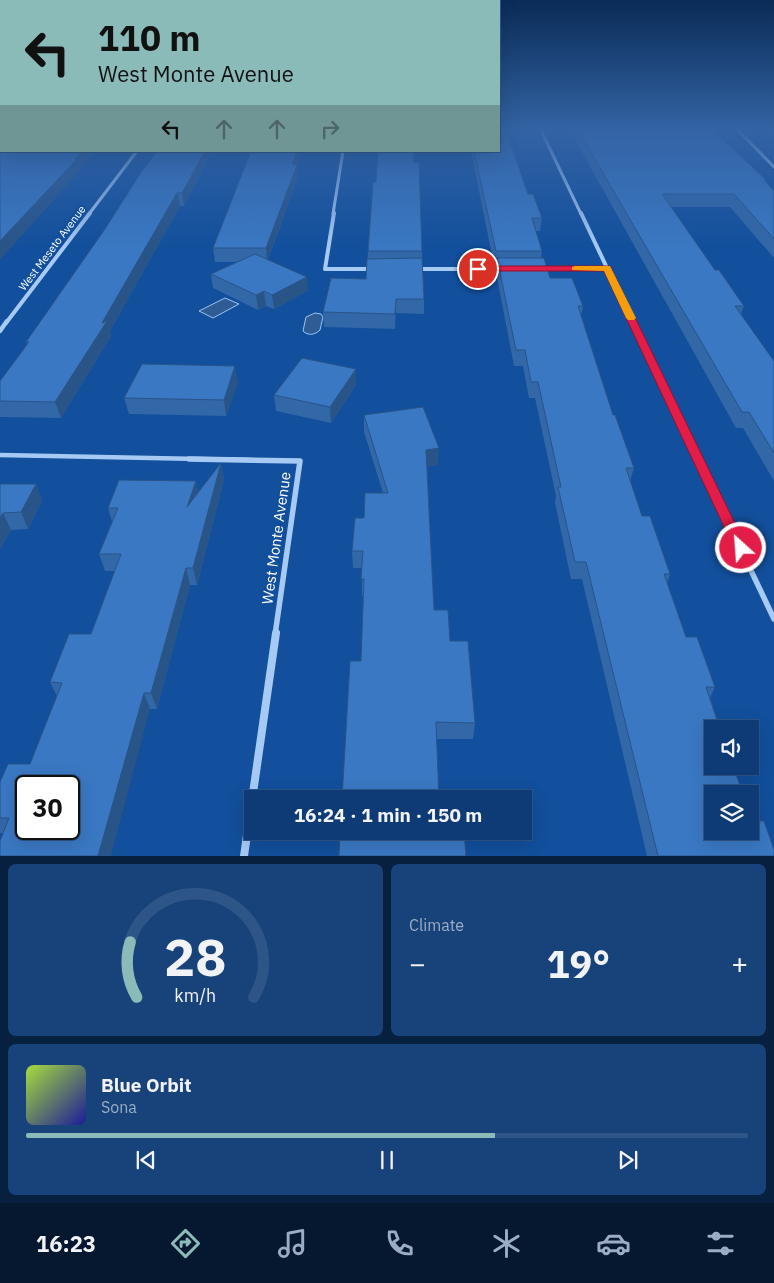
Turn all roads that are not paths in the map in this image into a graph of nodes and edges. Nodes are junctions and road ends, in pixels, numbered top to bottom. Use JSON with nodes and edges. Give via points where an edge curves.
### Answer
{"nodes":[{"id":1,"x":124,"y":168,"type":"edge"},
{"id":2,"x":340,"y":168,"type":"edge"},
{"id":3,"x":559,"y":168,"type":"edge"},
{"id":4,"x":607,"y":268,"type":"junction"},
{"id":5,"x":375,"y":269,"type":"edge"},
{"id":6,"x":415,"y":269,"type":"edge"},
{"id":7,"x":504,"y":269,"type":"edge"},
{"id":8,"x":534,"y":269,"type":"edge"},
{"id":9,"x":0,"y":331,"type":"edge"},
{"id":10,"x":0,"y":455,"type":"edge"},
{"id":11,"x":774,"y":619,"type":"edge"},
{"id":12,"x":244,"y":856,"type":"edge"}],
"edges":[{"from":1,"to":9,"type":"street","name":"West Meseto Avenue"},
{"from":2,"to":5,"type":"street","via":[[325,269]]},
{"from":3,"to":4,"type":"street"},
{"from":4,"to":8,"type":"street"},
{"from":4,"to":11,"type":"street"},
{"from":6,"to":7,"type":"street"},
{"from":10,"to":12,"type":"street","name":"West Monte Avenue","via":[[300,461]]}]}
